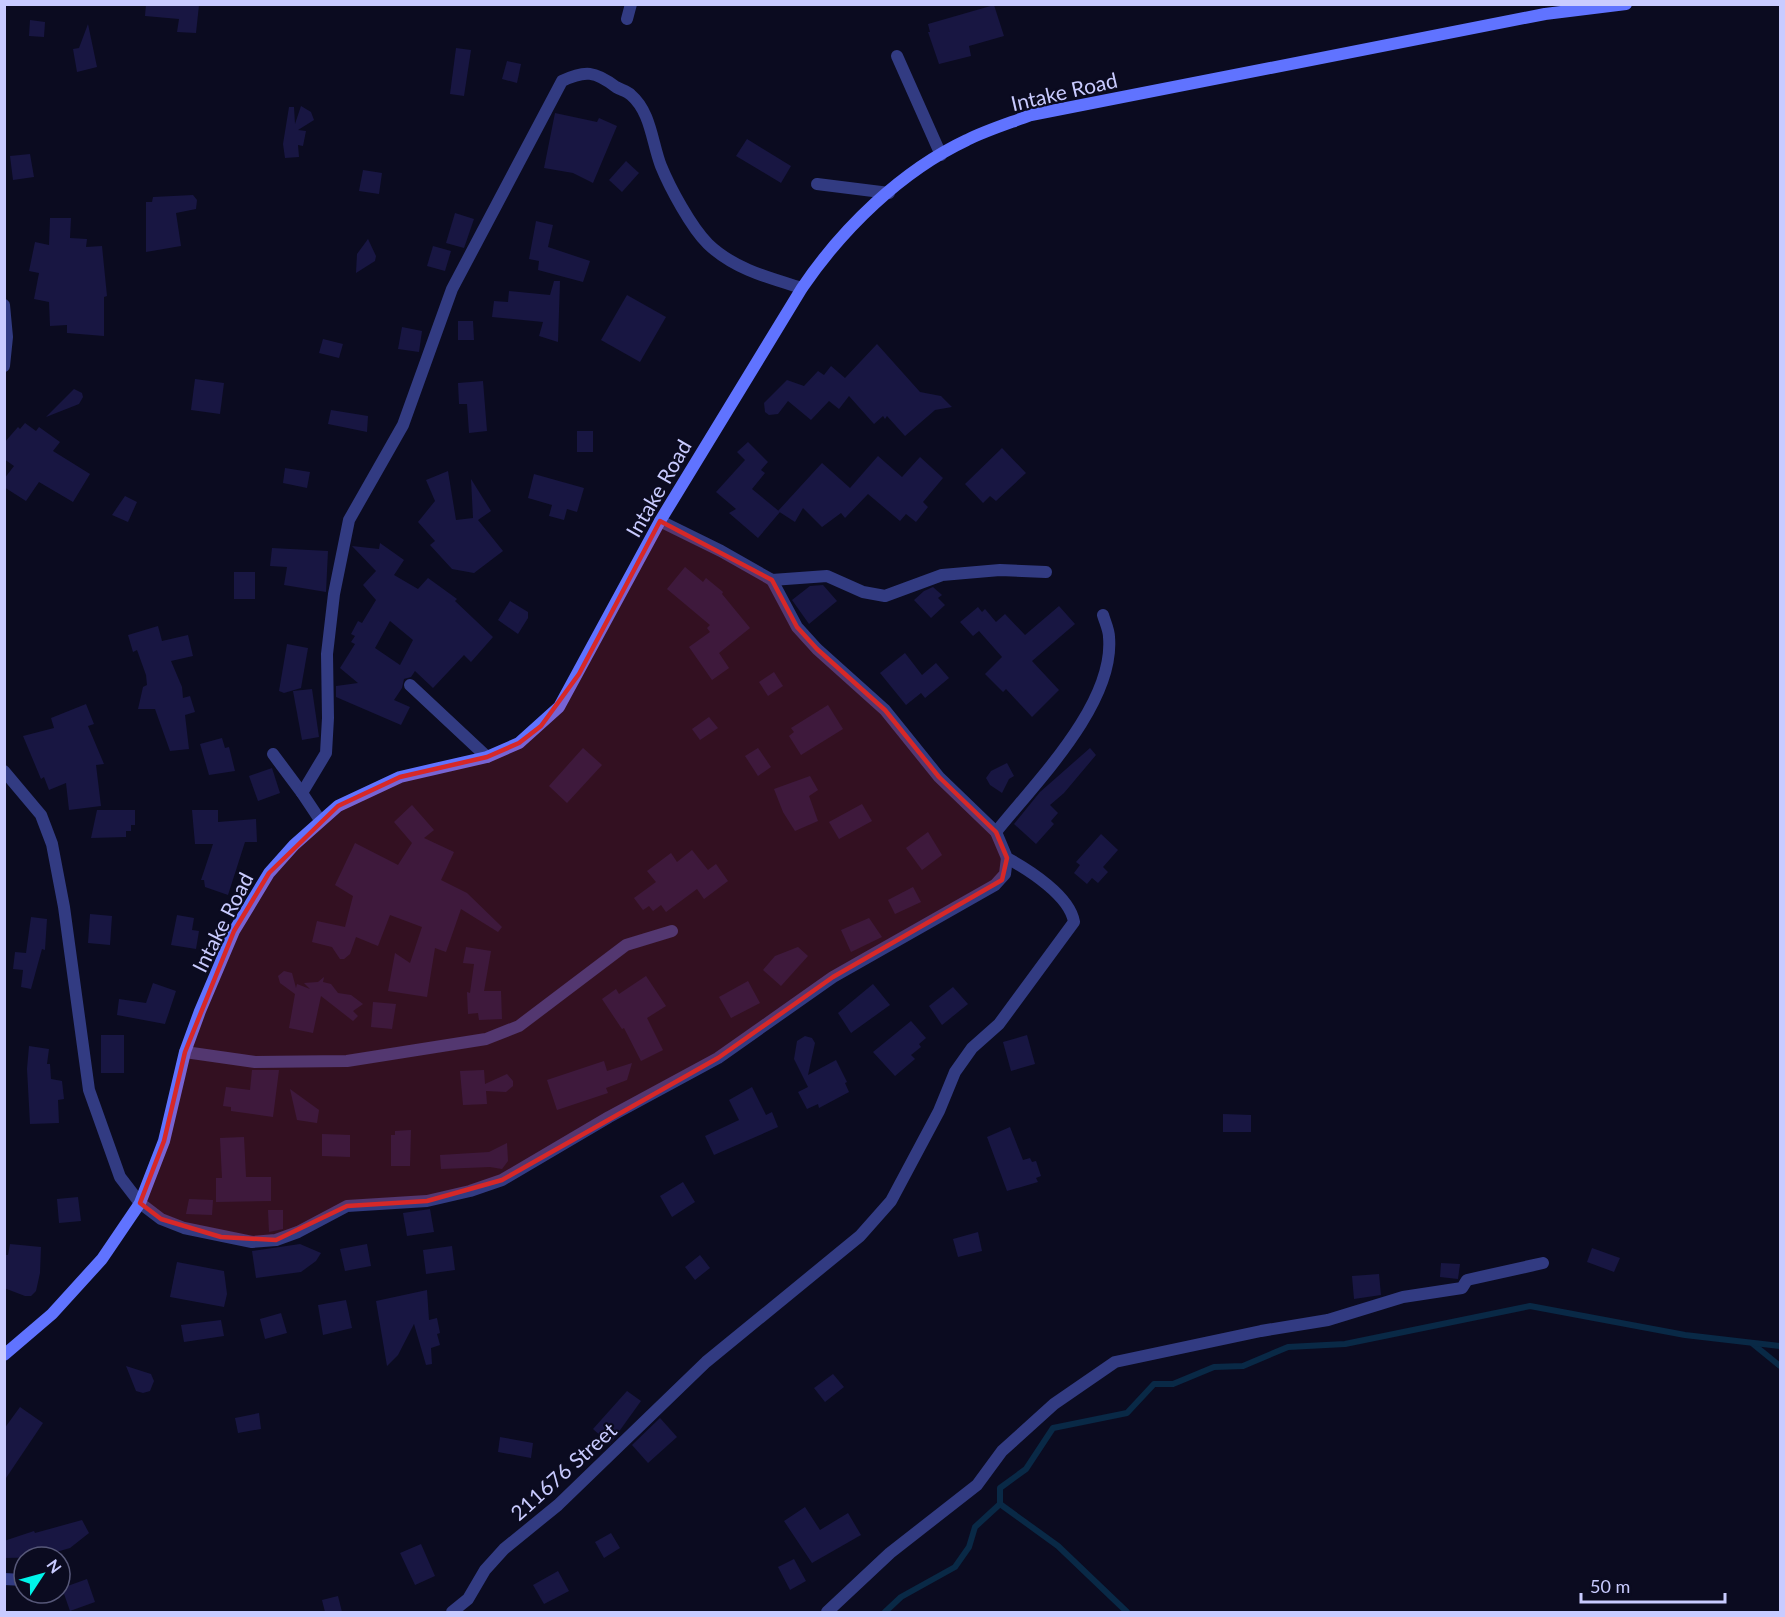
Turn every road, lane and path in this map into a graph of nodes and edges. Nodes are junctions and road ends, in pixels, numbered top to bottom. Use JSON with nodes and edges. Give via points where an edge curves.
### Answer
{"nodes":[{"id":1,"x":631,"y":4,"type":"edge"},
{"id":2,"x":1626,"y":4,"type":"edge"},
{"id":3,"x":1543,"y":9,"type":"edge"},
{"id":4,"x":627,"y":19,"type":"dead end"},
{"id":5,"x":897,"y":56,"type":"dead end"},
{"id":6,"x":941,"y":155,"type":"junction"},
{"id":7,"x":817,"y":184,"type":"dead end"},
{"id":8,"x":890,"y":193,"type":"junction"},
{"id":9,"x":802,"y":288,"type":"junction"},
{"id":10,"x":4,"y":305,"type":"edge"},
{"id":11,"x":4,"y":366,"type":"edge"},
{"id":12,"x":660,"y":521,"type":"junction"},
{"id":13,"x":1046,"y":572,"type":"dead end"},
{"id":14,"x":772,"y":580,"type":"junction"},
{"id":15,"x":1103,"y":615,"type":"dead end"},
{"id":16,"x":410,"y":685,"type":"dead end"},
{"id":17,"x":273,"y":754,"type":"dead end"},
{"id":18,"x":487,"y":757,"type":"junction"},
{"id":19,"x":4,"y":771,"type":"edge"},
{"id":20,"x":302,"y":793,"type":"junction"},
{"id":21,"x":320,"y":820,"type":"junction"},
{"id":22,"x":996,"y":832,"type":"junction"},
{"id":23,"x":1006,"y":858,"type":"junction"},
{"id":24,"x":672,"y":931,"type":"dead end"},
{"id":25,"x":185,"y":1052,"type":"junction"},
{"id":26,"x":140,"y":1203,"type":"junction"},
{"id":27,"x":1543,"y":1263,"type":"dead end"},
{"id":28,"x":4,"y":1354,"type":"edge"},
{"id":29,"x":452,"y":1612,"type":"edge"},
{"id":30,"x":827,"y":1612,"type":"edge"}],
"edges":[{"from":1,"to":4,"type":"street"},
{"from":2,"to":3,"type":"street","name":"Intake Road"},
{"from":3,"to":6,"type":"street","name":"Intake Road","via":[[1031,114],[966,140]]},
{"from":5,"to":6,"type":"street"},
{"from":6,"to":8,"type":"street","name":"Intake Road"},
{"from":7,"to":8,"type":"street"},
{"from":8,"to":9,"type":"street","name":"Intake Road","via":[[824,255]]},
{"from":9,"to":12,"type":"street","name":"Intake Road"},
{"from":9,"to":20,"type":"street","via":[[759,276],[706,242],[672,189],[647,121],[633,97],[602,76],[580,72],[562,81],[452,289],[403,425],[349,520],[335,584],[327,654],[326,753]]},
{"from":10,"to":11,"type":"street"},
{"from":12,"to":14,"type":"street"},
{"from":12,"to":18,"type":"street","name":"Intake Road","via":[[559,707],[519,743]]},
{"from":13,"to":14,"type":"street","via":[[1000,570],[942,575],[885,596],[863,592],[827,576]]},
{"from":14,"to":22,"type":"street","via":[[797,627],[885,710],[939,777]]},
{"from":15,"to":22,"type":"street","via":[[1109,637],[1104,676],[1079,730]]},
{"from":16,"to":18,"type":"street"},
{"from":17,"to":20,"type":"street"},
{"from":18,"to":21,"type":"street","name":"Intake Road","via":[[400,777],[338,806]]},
{"from":19,"to":26,"type":"street","via":[[41,815],[52,844],[89,1090],[120,1177]]},
{"from":20,"to":21,"type":"street"},
{"from":21,"to":25,"type":"street","name":"Intake Road","via":[[269,873],[234,931]]},
{"from":22,"to":23,"type":"street"},
{"from":23,"to":26,"type":"street","via":[[1005,874],[995,885],[833,977],[718,1058],[609,1116],[502,1180],[427,1200],[347,1206],[298,1232],[276,1240],[252,1242],[184,1228],[161,1219]]},
{"from":23,"to":29,"type":"street","name":"211676 Street","via":[[1029,869],[1067,904],[1074,922],[999,1024],[972,1048],[955,1072],[891,1201],[860,1236],[706,1362],[566,1497],[504,1549],[485,1570],[468,1599]]},
{"from":24,"to":25,"type":"street","via":[[626,945],[519,1026],[486,1039],[347,1061],[255,1062]]},
{"from":25,"to":26,"type":"street","name":"Intake Road","via":[[164,1141]]},
{"from":26,"to":28,"type":"street","name":"Intake Road","via":[[102,1259],[52,1314]]},
{"from":27,"to":30,"type":"street","via":[[1467,1280],[1462,1288],[1403,1297],[1328,1320],[1115,1362],[1054,1404],[1002,1451],[970,1492],[890,1553]]}]}
